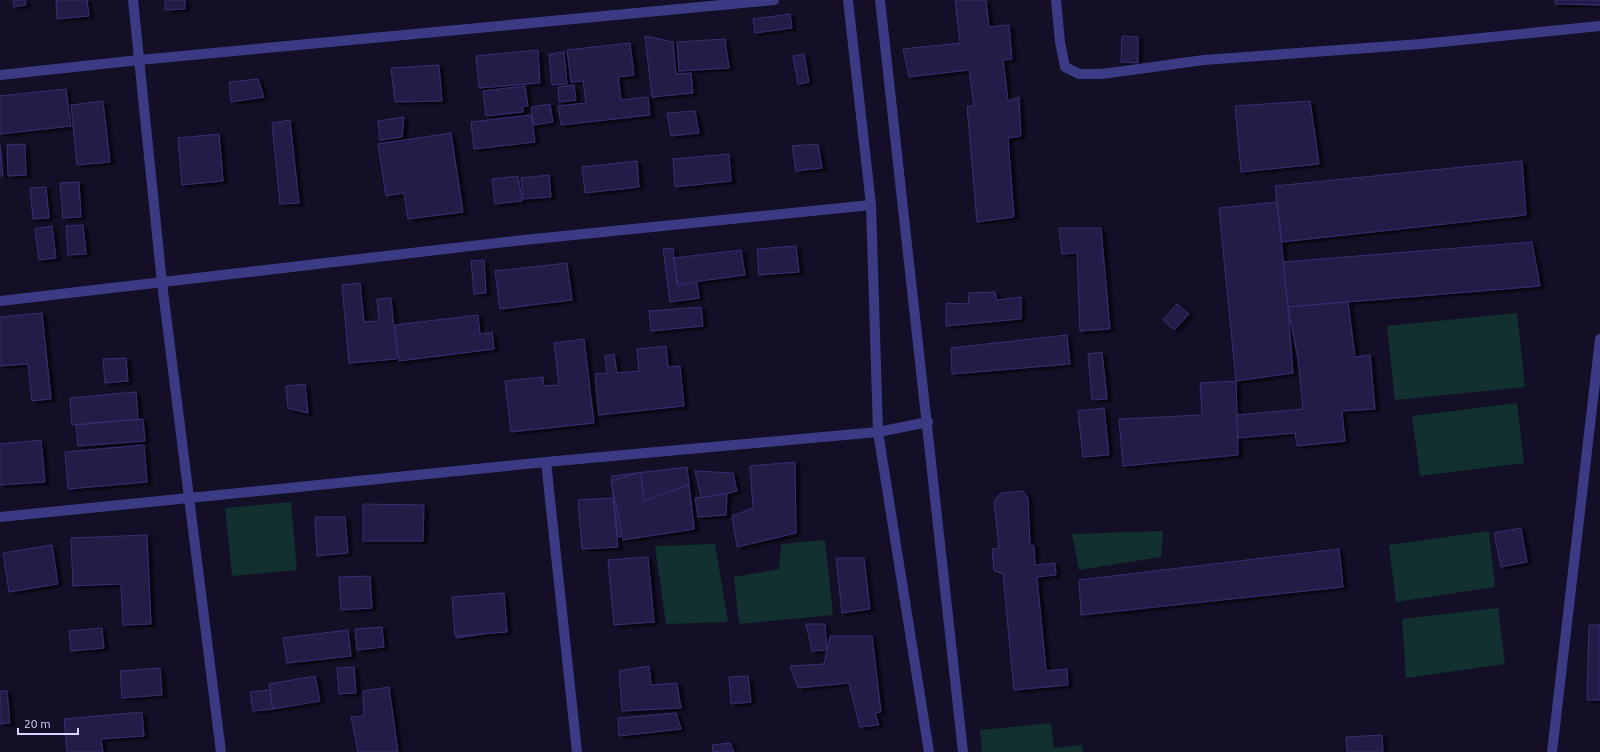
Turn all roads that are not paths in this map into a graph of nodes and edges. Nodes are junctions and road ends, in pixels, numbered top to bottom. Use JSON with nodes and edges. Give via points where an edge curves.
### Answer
{"nodes":[{"id":1,"x":133,"y":0,"type":"edge"},
{"id":2,"x":774,"y":0,"type":"edge"},
{"id":3,"x":848,"y":0,"type":"edge"},
{"id":4,"x":880,"y":0,"type":"edge"},
{"id":5,"x":1056,"y":0,"type":"edge"},
{"id":6,"x":1600,"y":26,"type":"edge"},
{"id":7,"x":139,"y":60,"type":"junction"},
{"id":8,"x":0,"y":75,"type":"edge"},
{"id":9,"x":871,"y":205,"type":"junction"},
{"id":10,"x":162,"y":283,"type":"junction"},
{"id":11,"x":0,"y":300,"type":"edge"},
{"id":12,"x":1600,"y":339,"type":"edge"},
{"id":13,"x":928,"y":422,"type":"junction"},
{"id":14,"x":878,"y":432,"type":"junction"},
{"id":15,"x":546,"y":462,"type":"junction"},
{"id":16,"x":190,"y":498,"type":"junction"},
{"id":17,"x":0,"y":517,"type":"edge"},
{"id":18,"x":221,"y":752,"type":"edge"},
{"id":19,"x":577,"y":752,"type":"edge"},
{"id":20,"x":929,"y":752,"type":"edge"},
{"id":21,"x":963,"y":752,"type":"edge"},
{"id":22,"x":1552,"y":752,"type":"edge"}],
"edges":[{"from":1,"to":7,"type":"street"},
{"from":2,"to":7,"type":"street"},
{"from":3,"to":9,"type":"street"},
{"from":4,"to":13,"type":"street"},
{"from":5,"to":6,"type":"street","via":[[1065,67],[1079,74],[1102,74],[1204,60],[1421,44]]},
{"from":7,"to":8,"type":"street"},
{"from":7,"to":10,"type":"street"},
{"from":9,"to":10,"type":"street","via":[[522,240]]},
{"from":9,"to":14,"type":"street"},
{"from":10,"to":11,"type":"street"},
{"from":10,"to":16,"type":"street"},
{"from":12,"to":22,"type":"street"},
{"from":13,"to":14,"type":"street"},
{"from":13,"to":21,"type":"street"},
{"from":14,"to":15,"type":"street"},
{"from":14,"to":20,"type":"street"},
{"from":15,"to":16,"type":"street"},
{"from":15,"to":19,"type":"street"},
{"from":16,"to":17,"type":"street"},
{"from":16,"to":18,"type":"street"}]}
